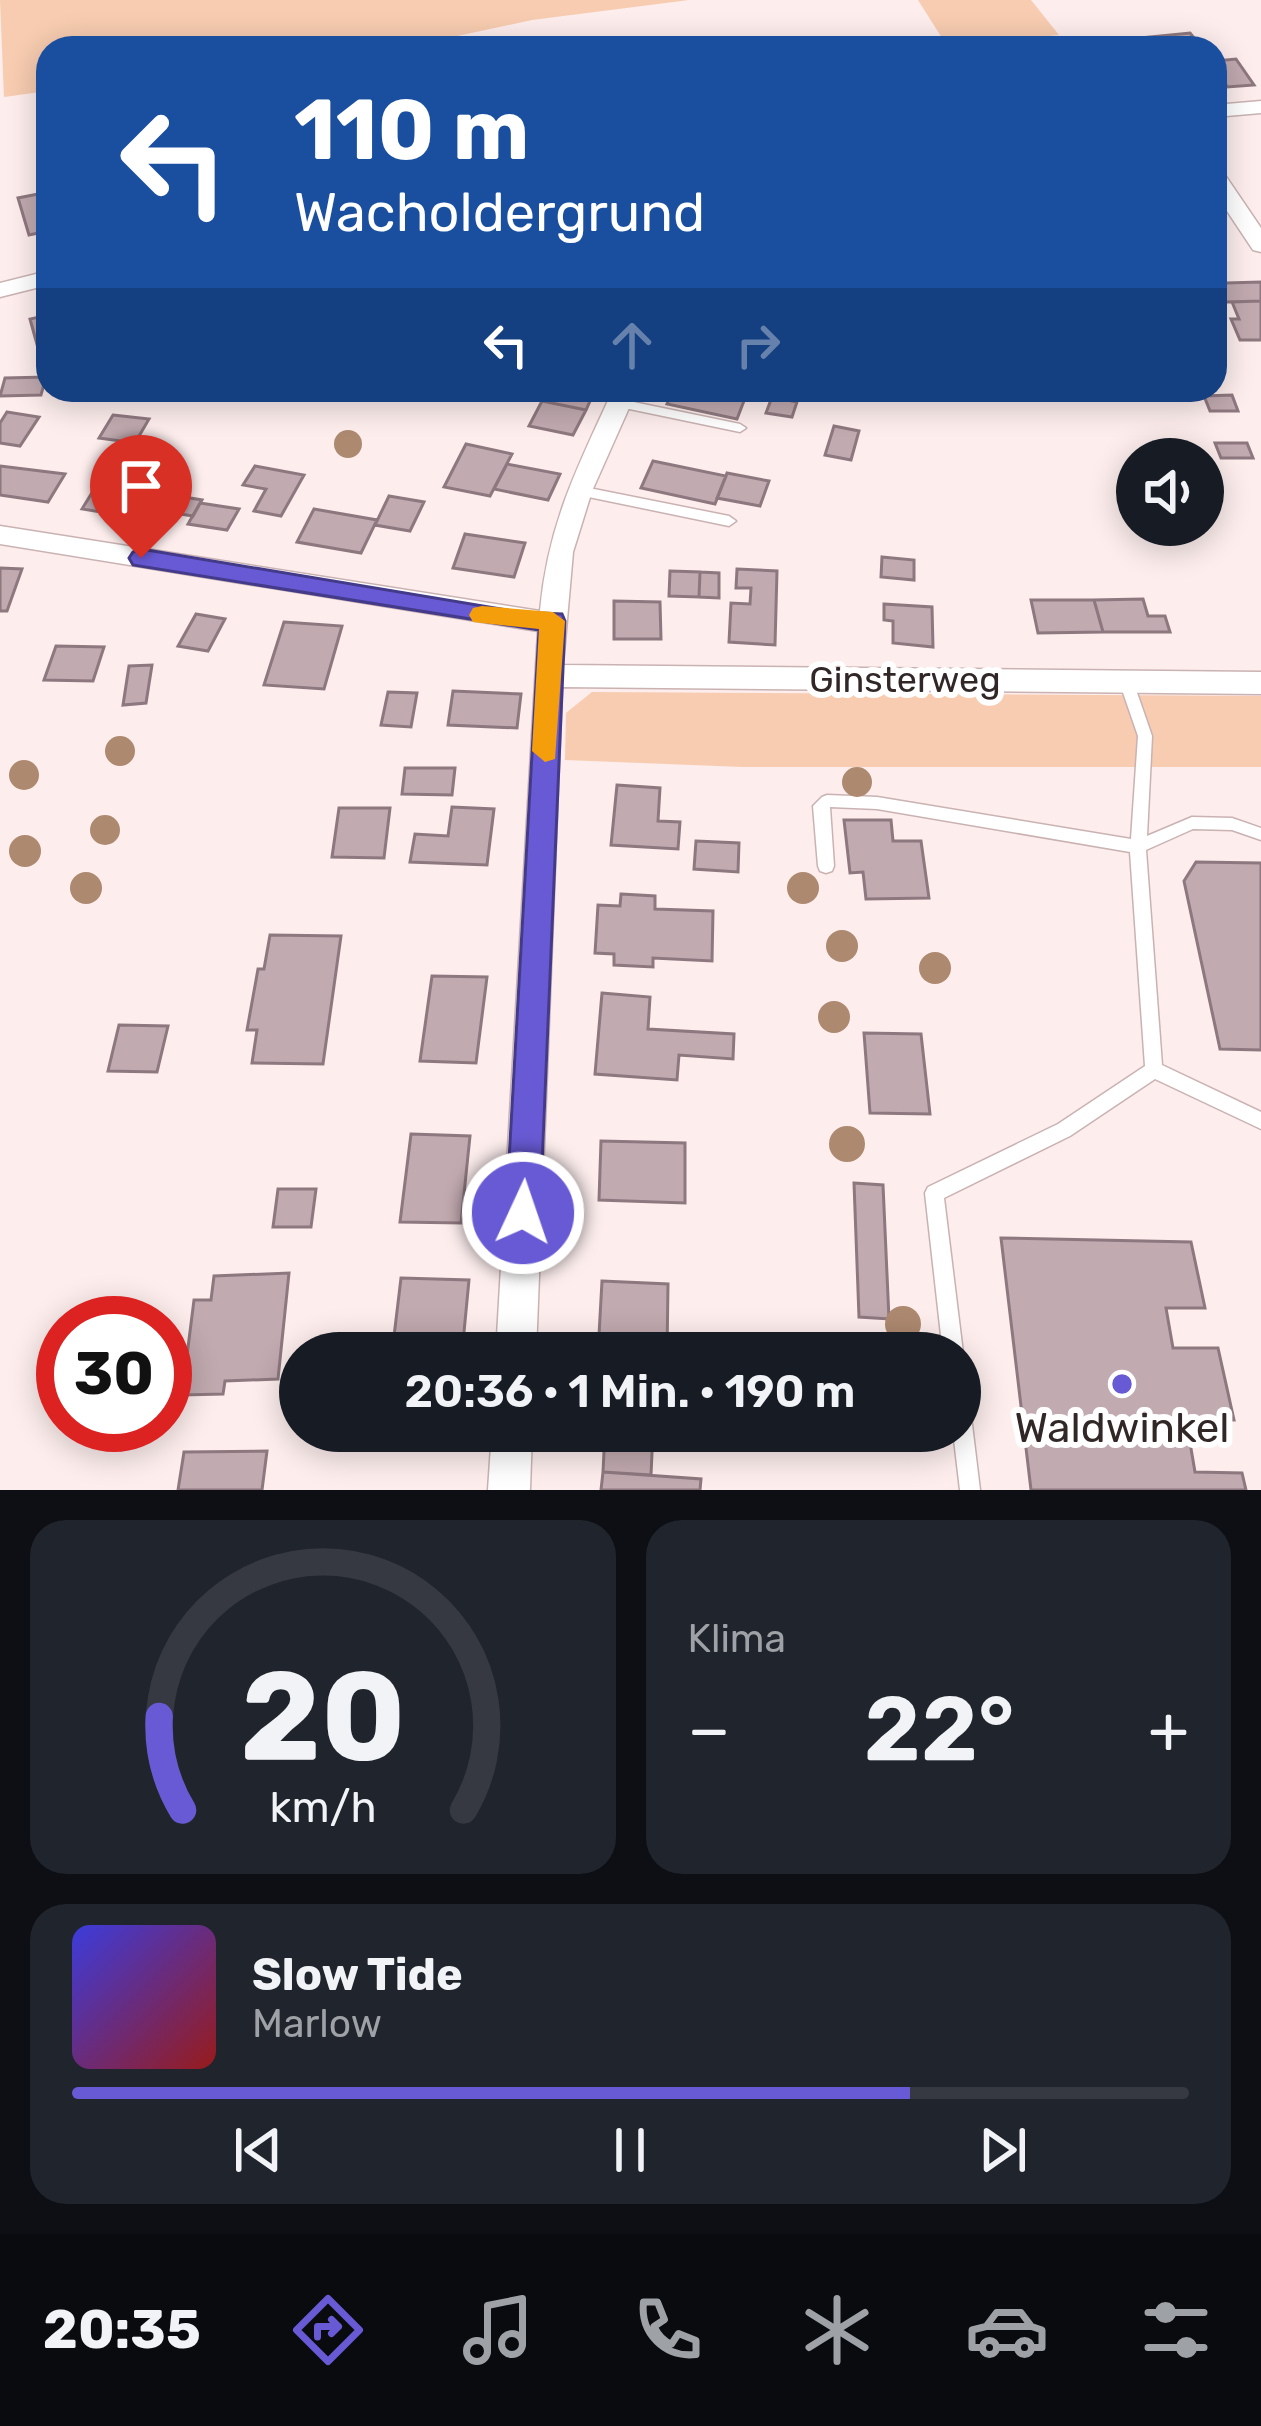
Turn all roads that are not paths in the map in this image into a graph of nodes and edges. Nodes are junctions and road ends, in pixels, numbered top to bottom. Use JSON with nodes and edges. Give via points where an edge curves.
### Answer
{"nodes":[{"id":1,"x":1261,"y":106,"type":"edge"},
{"id":2,"x":1227,"y":110,"type":"edge"},
{"id":3,"x":1227,"y":195,"type":"edge"},
{"id":4,"x":1261,"y":245,"type":"edge"},
{"id":5,"x":36,"y":281,"type":"edge"},
{"id":6,"x":0,"y":290,"type":"edge"},
{"id":7,"x":620,"y":402,"type":"edge"},
{"id":8,"x":641,"y":402,"type":"edge"},
{"id":9,"x":740,"y":428,"type":"dead end"},
{"id":10,"x":579,"y":491,"type":"junction"},
{"id":11,"x":729,"y":521,"type":"dead end"},
{"id":12,"x":0,"y":535,"type":"edge"},
{"id":13,"x":553,"y":621,"type":"junction"},
{"id":14,"x":548,"y":676,"type":"junction"},
{"id":15,"x":1126,"y":681,"type":"junction"},
{"id":16,"x":1261,"y":683,"type":"edge"},
{"id":17,"x":1261,"y":835,"type":"edge"},
{"id":18,"x":1138,"y":847,"type":"junction"},
{"id":19,"x":826,"y":866,"type":"dead end"},
{"id":20,"x":1154,"y":1070,"type":"junction"},
{"id":21,"x":1261,"y":1121,"type":"edge"},
{"id":22,"x":517,"y":1332,"type":"edge"},
{"id":23,"x":951,"y":1332,"type":"edge"},
{"id":24,"x":511,"y":1452,"type":"edge"},
{"id":25,"x":965,"y":1452,"type":"edge"},
{"id":26,"x":509,"y":1490,"type":"edge"},
{"id":27,"x":970,"y":1490,"type":"edge"}],
"edges":[{"from":1,"to":2,"type":"street"},
{"from":3,"to":4,"type":"street"},
{"from":5,"to":6,"type":"street"},
{"from":7,"to":10,"type":"street"},
{"from":8,"to":9,"type":"lane"},
{"from":10,"to":11,"type":"lane"},
{"from":10,"to":13,"type":"street","via":[[560,552]]},
{"from":12,"to":13,"type":"street"},
{"from":13,"to":14,"type":"street"},
{"from":14,"to":15,"type":"street","name":"Ginsterweg"},
{"from":14,"to":22,"type":"street"},
{"from":15,"to":16,"type":"street","name":"Ginsterweg"},
{"from":15,"to":18,"type":"lane","via":[[1145,736]]},
{"from":17,"to":18,"type":"lane","via":[[1192,823]]},
{"from":18,"to":19,"type":"lane","via":[[827,801],[820,806]]},
{"from":18,"to":20,"type":"lane"},
{"from":20,"to":21,"type":"lane"},
{"from":20,"to":23,"type":"lane","via":[[1064,1130],[934,1193]]},
{"from":24,"to":26,"type":"street"},
{"from":25,"to":27,"type":"lane"}]}
